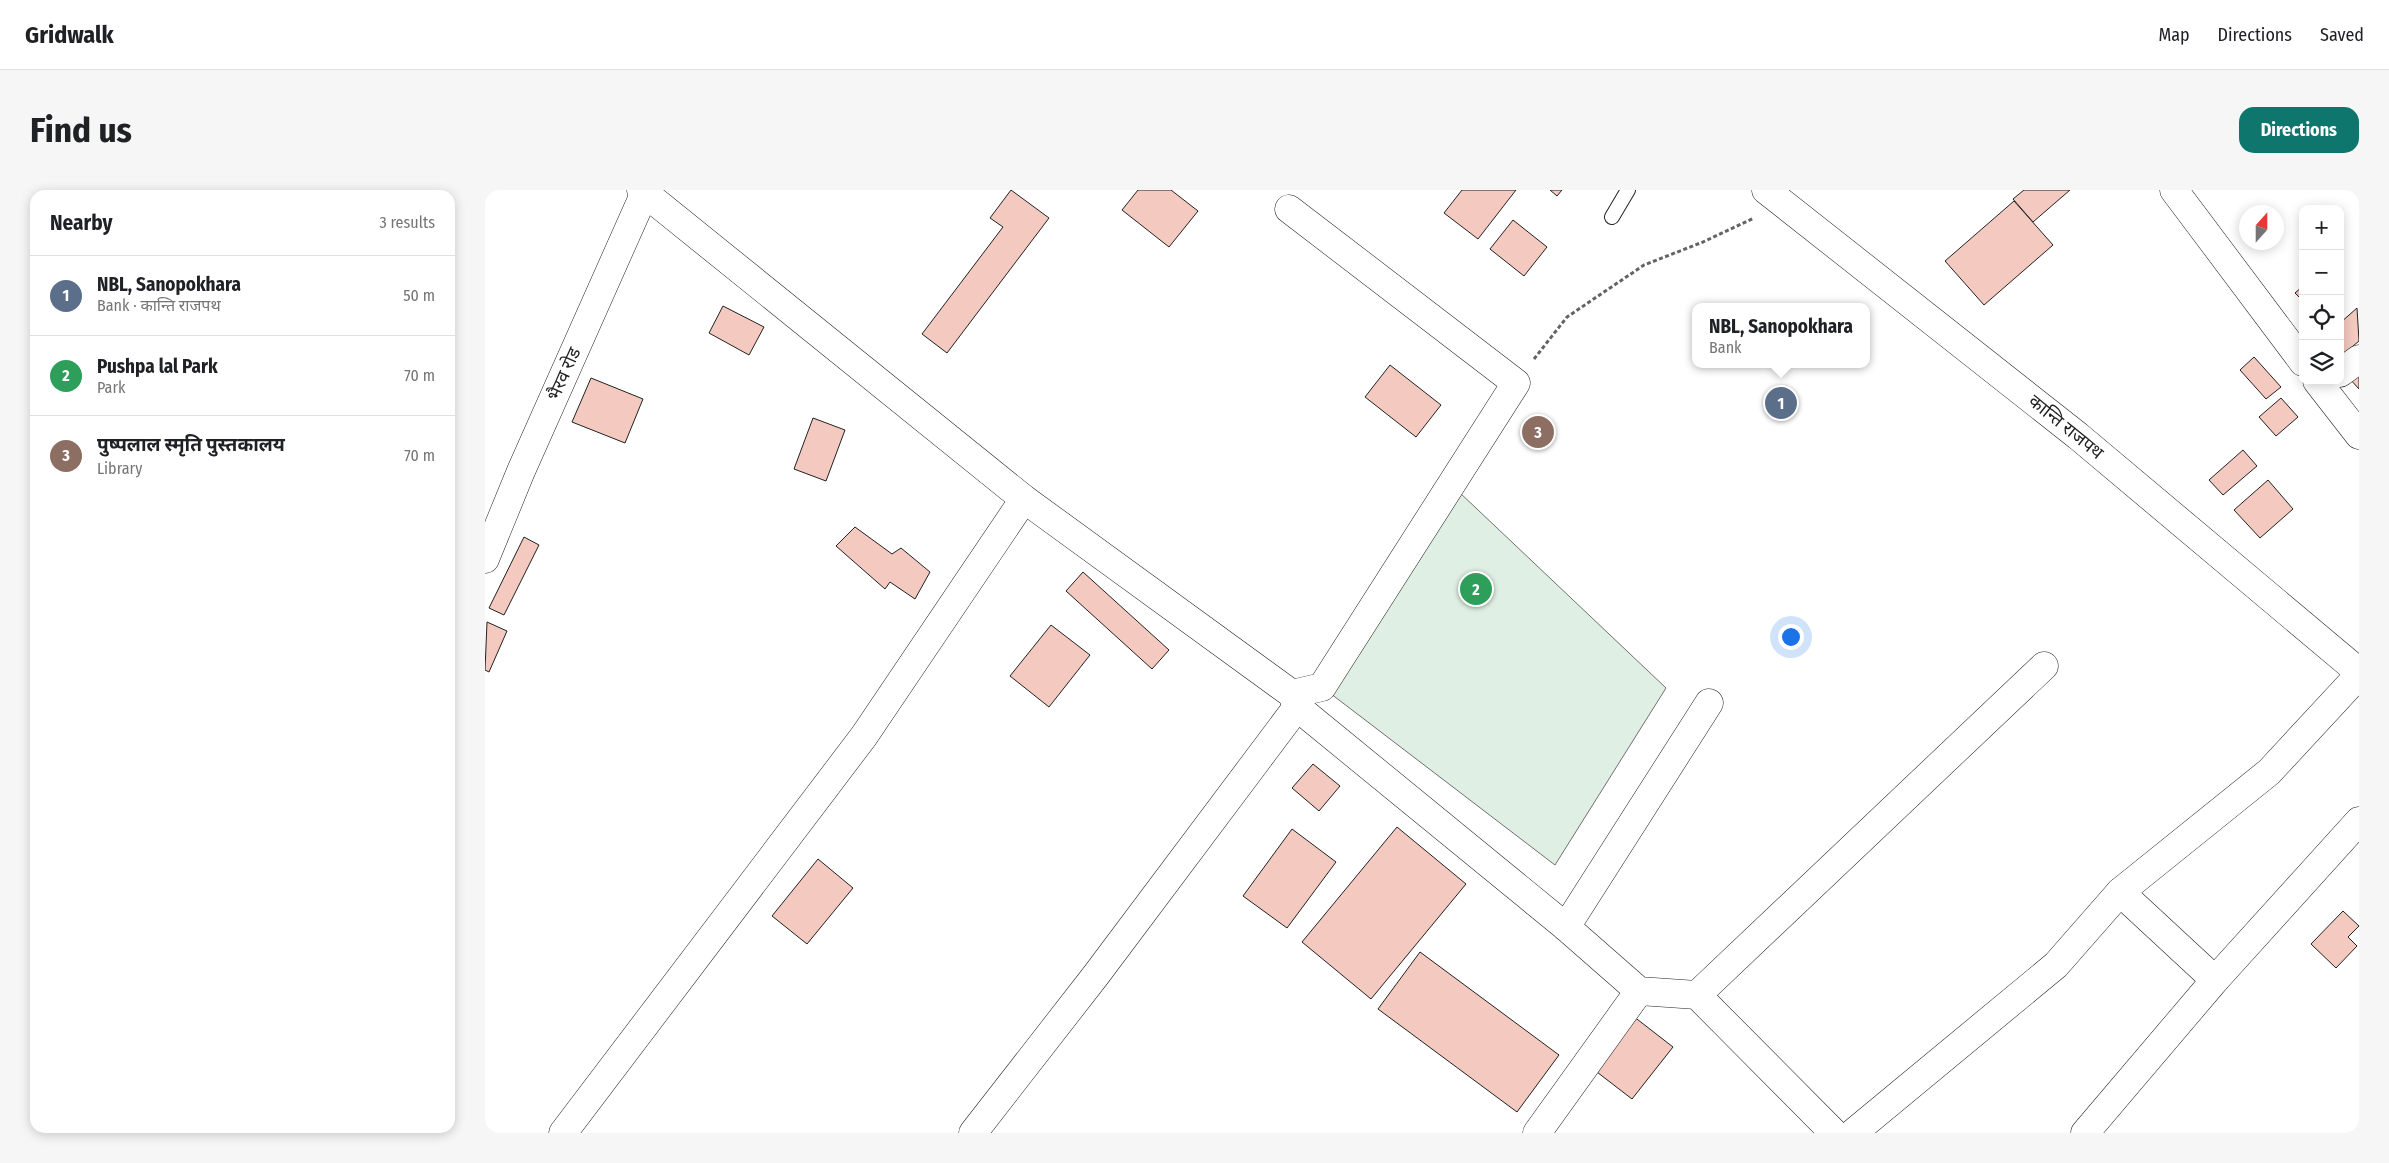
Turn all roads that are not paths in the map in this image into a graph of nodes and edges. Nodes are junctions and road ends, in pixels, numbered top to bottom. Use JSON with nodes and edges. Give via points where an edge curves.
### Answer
{"nodes":[{"id":1,"x":1628,"y":190,"type":"edge"},
{"id":2,"x":2173,"y":190,"type":"edge"},
{"id":3,"x":644,"y":191,"type":"edge"},
{"id":4,"x":1775,"y":197,"type":"edge"},
{"id":5,"x":1289,"y":208,"type":"dead end"},
{"id":6,"x":1612,"y":217,"type":"dead end"},
{"id":7,"x":2299,"y":357,"type":"edge"},
{"id":8,"x":2359,"y":359,"type":"edge"},
{"id":9,"x":2344,"y":369,"type":"edge"},
{"id":10,"x":2330,"y":385,"type":"edge"},
{"id":11,"x":2359,"y":435,"type":"edge"},
{"id":12,"x":1024,"y":499,"type":"junction"},
{"id":13,"x":485,"y":559,"type":"edge"},
{"id":14,"x":2044,"y":666,"type":"dead end"},
{"id":15,"x":2359,"y":673,"type":"edge"},
{"id":16,"x":1295,"y":700,"type":"junction"},
{"id":17,"x":1709,"y":703,"type":"dead end"},
{"id":18,"x":2359,"y":821,"type":"edge"},
{"id":19,"x":2120,"y":892,"type":"junction"},
{"id":20,"x":1566,"y":927,"type":"junction"},
{"id":21,"x":2215,"y":980,"type":"junction"},
{"id":22,"x":1639,"y":991,"type":"junction"},
{"id":23,"x":1697,"y":995,"type":"junction"},
{"id":24,"x":563,"y":1133,"type":"edge"},
{"id":25,"x":973,"y":1133,"type":"edge"},
{"id":26,"x":1537,"y":1133,"type":"edge"},
{"id":27,"x":1834,"y":1133,"type":"edge"},
{"id":28,"x":1853,"y":1133,"type":"edge"},
{"id":29,"x":2085,"y":1133,"type":"edge"}],
"edges":[{"from":1,"to":6,"type":"lane"},
{"from":2,"to":7,"type":"street"},
{"from":3,"to":12,"type":"street"},
{"from":3,"to":13,"type":"street","name":"भैरव रोड"},
{"from":4,"to":15,"type":"street","name":"कान्ति राजपथ","via":[[2078,436]]},
{"from":5,"to":16,"type":"street","via":[[1516,384],[1322,687]]},
{"from":8,"to":9,"type":"street"},
{"from":10,"to":11,"type":"street"},
{"from":12,"to":16,"type":"street"},
{"from":12,"to":24,"type":"street","via":[[864,736]]},
{"from":14,"to":23,"type":"street"},
{"from":15,"to":19,"type":"street","via":[[2269,772]]},
{"from":16,"to":20,"type":"street"},
{"from":16,"to":25,"type":"street","via":[[1096,975]]},
{"from":17,"to":20,"type":"street"},
{"from":18,"to":21,"type":"street"},
{"from":19,"to":21,"type":"street"},
{"from":19,"to":28,"type":"street","via":[[2056,965]]},
{"from":20,"to":22,"type":"street"},
{"from":21,"to":29,"type":"street"},
{"from":22,"to":23,"type":"street"},
{"from":22,"to":26,"type":"street"},
{"from":23,"to":27,"type":"street"}]}
